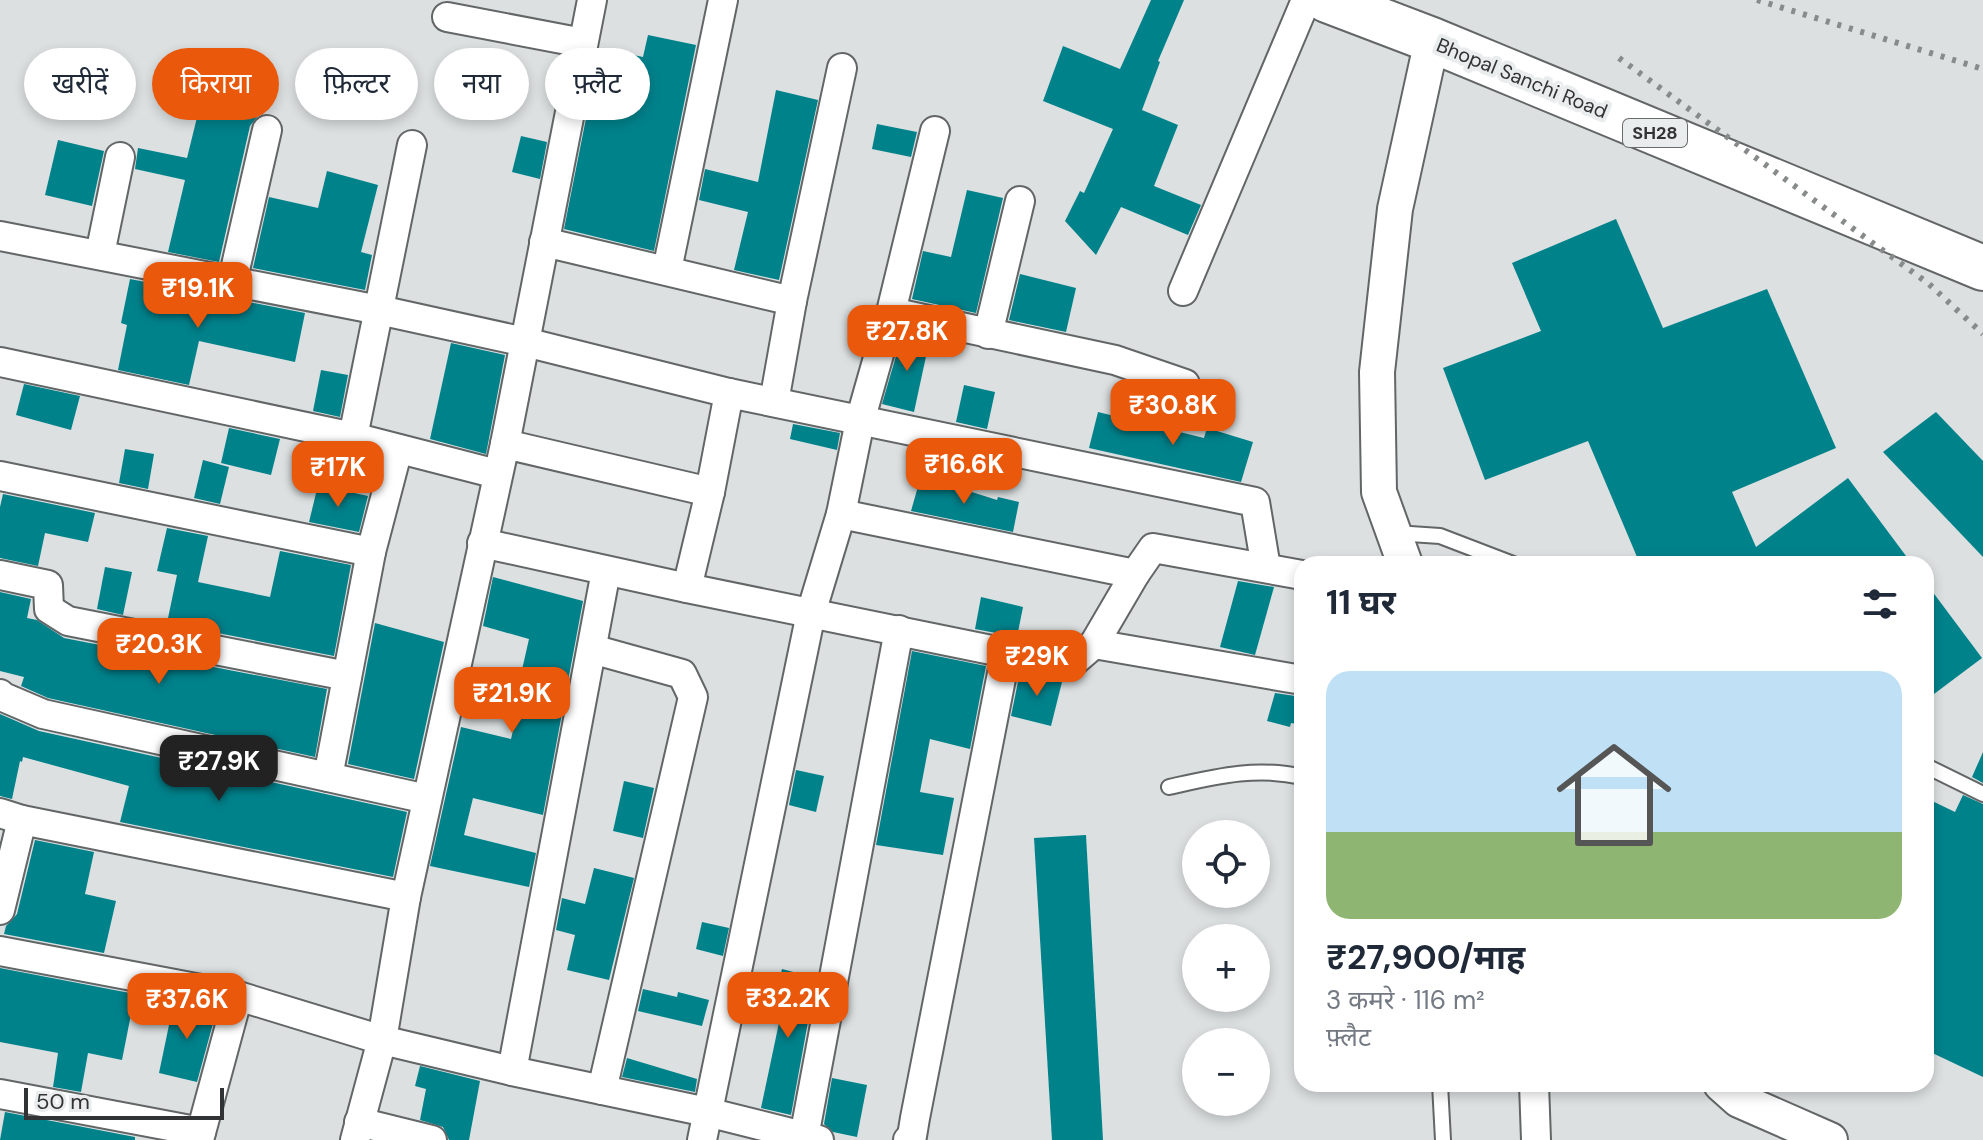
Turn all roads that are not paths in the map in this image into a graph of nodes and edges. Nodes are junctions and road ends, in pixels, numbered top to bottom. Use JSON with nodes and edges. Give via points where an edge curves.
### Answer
{"nodes":[{"id":1,"x":592,"y":0,"type":"edge"},
{"id":2,"x":723,"y":0,"type":"edge"},
{"id":3,"x":1306,"y":0,"type":"edge"},
{"id":4,"x":1327,"y":0,"type":"edge"},
{"id":5,"x":447,"y":17,"type":"dead end"},
{"id":6,"x":1432,"y":40,"type":"junction"},
{"id":7,"x":583,"y":43,"type":"junction"},
{"id":8,"x":842,"y":68,"type":"dead end"},
{"id":9,"x":267,"y":130,"type":"dead end"},
{"id":10,"x":935,"y":131,"type":"dead end"},
{"id":11,"x":412,"y":145,"type":"dead end"},
{"id":12,"x":120,"y":157,"type":"dead end"},
{"id":13,"x":1020,"y":201,"type":"dead end"},
{"id":14,"x":0,"y":236,"type":"edge"},
{"id":15,"x":544,"y":242,"type":"junction"},
{"id":16,"x":100,"y":254,"type":"junction"},
{"id":17,"x":1983,"y":268,"type":"edge"},
{"id":18,"x":667,"y":270,"type":"junction"},
{"id":19,"x":232,"y":283,"type":"junction"},
{"id":20,"x":1183,"y":291,"type":"dead end"},
{"id":21,"x":792,"y":301,"type":"junction"},
{"id":22,"x":379,"y":310,"type":"junction"},
{"id":23,"x":891,"y":312,"type":"junction"},
{"id":24,"x":988,"y":334,"type":"junction"},
{"id":25,"x":525,"y":342,"type":"junction"},
{"id":26,"x":0,"y":362,"type":"edge"},
{"id":27,"x":1185,"y":384,"type":"dead end"},
{"id":28,"x":729,"y":393,"type":"junction"},
{"id":29,"x":774,"y":402,"type":"junction"},
{"id":30,"x":860,"y":421,"type":"junction"},
{"id":31,"x":353,"y":437,"type":"junction"},
{"id":32,"x":505,"y":444,"type":"junction"},
{"id":33,"x":398,"y":449,"type":"junction"},
{"id":34,"x":497,"y":474,"type":"junction"},
{"id":35,"x":0,"y":476,"type":"edge"},
{"id":36,"x":710,"y":492,"type":"junction"},
{"id":37,"x":841,"y":514,"type":"junction"},
{"id":38,"x":482,"y":543,"type":"junction"},
{"id":39,"x":1399,"y":548,"type":"edge"},
{"id":40,"x":371,"y":552,"type":"junction"},
{"id":41,"x":1492,"y":556,"type":"edge"},
{"id":42,"x":1266,"y":568,"type":"junction"},
{"id":43,"x":606,"y":571,"type":"junction"},
{"id":44,"x":1294,"y":573,"type":"edge"},
{"id":45,"x":1135,"y":574,"type":"junction"},
{"id":46,"x":0,"y":575,"type":"edge"},
{"id":47,"x":687,"y":588,"type":"junction"},
{"id":48,"x":811,"y":613,"type":"junction"},
{"id":49,"x":899,"y":630,"type":"junction"},
{"id":50,"x":1094,"y":644,"type":"junction"},
{"id":51,"x":592,"y":649,"type":"junction"},
{"id":52,"x":1006,"y":653,"type":"junction"},
{"id":53,"x":347,"y":676,"type":"junction"},
{"id":54,"x":1294,"y":679,"type":"edge"},
{"id":55,"x":0,"y":694,"type":"edge"},
{"id":56,"x":1934,"y":770,"type":"edge"},
{"id":57,"x":1294,"y":775,"type":"edge"},
{"id":58,"x":328,"y":777,"type":"junction"},
{"id":59,"x":1169,"y":787,"type":"dead end"},
{"id":60,"x":1983,"y":794,"type":"edge"},
{"id":61,"x":427,"y":799,"type":"junction"},
{"id":62,"x":11,"y":817,"type":"edge"},
{"id":63,"x":406,"y":897,"type":"junction"},
{"id":64,"x":0,"y":910,"type":"edge"},
{"id":65,"x":0,"y":951,"type":"edge"},
{"id":66,"x":238,"y":996,"type":"junction"},
{"id":67,"x":382,"y":1040,"type":"junction"},
{"id":68,"x":512,"y":1071,"type":"junction"},
{"id":69,"x":602,"y":1090,"type":"junction"},
{"id":70,"x":1440,"y":1092,"type":"edge"},
{"id":71,"x":1534,"y":1092,"type":"edge"},
{"id":72,"x":1730,"y":1092,"type":"edge"},
{"id":73,"x":0,"y":1094,"type":"edge"},
{"id":74,"x":707,"y":1112,"type":"junction"},
{"id":75,"x":357,"y":1131,"type":"edge"},
{"id":76,"x":200,"y":1136,"type":"edge"},
{"id":77,"x":811,"y":1138,"type":"edge"},
{"id":78,"x":432,"y":1140,"type":"edge"},
{"id":79,"x":702,"y":1140,"type":"edge"},
{"id":80,"x":908,"y":1140,"type":"edge"},
{"id":81,"x":1443,"y":1140,"type":"edge"},
{"id":82,"x":1536,"y":1140,"type":"edge"},
{"id":83,"x":1830,"y":1140,"type":"edge"}],
"edges":[{"from":1,"to":7,"type":"street"},
{"from":2,"to":18,"type":"street"},
{"from":3,"to":20,"type":"street"},
{"from":4,"to":6,"type":"main road","name":"Bhopal Sanchi Road","number":"SH28"},
{"from":5,"to":7,"type":"street"},
{"from":6,"to":17,"type":"main road","name":"Bhopal Sanchi Road","number":"SH28"},
{"from":6,"to":39,"type":"street","via":[[1395,209],[1377,372],[1379,492]]},
{"from":7,"to":15,"type":"street"},
{"from":8,"to":21,"type":"street"},
{"from":9,"to":19,"type":"street"},
{"from":10,"to":23,"type":"street"},
{"from":11,"to":22,"type":"street"},
{"from":12,"to":16,"type":"street"},
{"from":13,"to":24,"type":"street"},
{"from":14,"to":16,"type":"street"},
{"from":15,"to":18,"type":"street"},
{"from":15,"to":25,"type":"street"},
{"from":16,"to":19,"type":"street"},
{"from":18,"to":21,"type":"street"},
{"from":19,"to":22,"type":"street"},
{"from":21,"to":29,"type":"street"},
{"from":22,"to":25,"type":"street"},
{"from":22,"to":31,"type":"street"},
{"from":23,"to":24,"type":"street"},
{"from":23,"to":30,"type":"street"},
{"from":24,"to":27,"type":"street","via":[[1115,360]]},
{"from":25,"to":28,"type":"street"},
{"from":25,"to":32,"type":"street"},
{"from":26,"to":31,"type":"street"},
{"from":28,"to":29,"type":"street"},
{"from":28,"to":36,"type":"street"},
{"from":29,"to":30,"type":"street"},
{"from":30,"to":37,"type":"street"},
{"from":30,"to":42,"type":"street","via":[[1255,502]]},
{"from":31,"to":33,"type":"street"},
{"from":32,"to":34,"type":"street"},
{"from":32,"to":36,"type":"street"},
{"from":33,"to":34,"type":"street"},
{"from":33,"to":40,"type":"street"},
{"from":34,"to":38,"type":"street"},
{"from":35,"to":40,"type":"street"},
{"from":36,"to":47,"type":"street"},
{"from":37,"to":45,"type":"street"},
{"from":37,"to":48,"type":"street"},
{"from":38,"to":43,"type":"street"},
{"from":38,"to":61,"type":"street"},
{"from":39,"to":41,"type":"lane","via":[[1440,536]]},
{"from":40,"to":53,"type":"street"},
{"from":42,"to":44,"type":"street"},
{"from":42,"to":45,"type":"street","via":[[1153,548]]},
{"from":43,"to":47,"type":"street"},
{"from":43,"to":51,"type":"street"},
{"from":45,"to":50,"type":"street"},
{"from":46,"to":53,"type":"street","via":[[48,585],[49,609],[68,621]]},
{"from":47,"to":48,"type":"street"},
{"from":48,"to":49,"type":"street"},
{"from":48,"to":74,"type":"street"},
{"from":49,"to":52,"type":"street"},
{"from":49,"to":77,"type":"street"},
{"from":50,"to":52,"type":"street","via":[[1073,662]]},
{"from":50,"to":54,"type":"street"},
{"from":51,"to":68,"type":"street"},
{"from":51,"to":69,"type":"street","via":[[682,674],[693,697]]},
{"from":52,"to":80,"type":"street"},
{"from":53,"to":58,"type":"street"},
{"from":55,"to":58,"type":"street","via":[[43,714]]},
{"from":56,"to":60,"type":"lane"},
{"from":57,"to":59,"type":"lane","via":[[1234,773]]},
{"from":58,"to":61,"type":"street"},
{"from":61,"to":63,"type":"street"},
{"from":62,"to":63,"type":"street"},
{"from":62,"to":64,"type":"street"},
{"from":63,"to":67,"type":"street"},
{"from":65,"to":66,"type":"street"},
{"from":66,"to":67,"type":"street"},
{"from":66,"to":76,"type":"street"},
{"from":67,"to":68,"type":"street"},
{"from":67,"to":75,"type":"street"},
{"from":68,"to":69,"type":"street"},
{"from":69,"to":74,"type":"street"},
{"from":70,"to":81,"type":"lane"},
{"from":71,"to":82,"type":"street"},
{"from":72,"to":83,"type":"street"},
{"from":73,"to":76,"type":"street"},
{"from":74,"to":77,"type":"street"},
{"from":74,"to":79,"type":"street"},
{"from":75,"to":78,"type":"street"}]}
